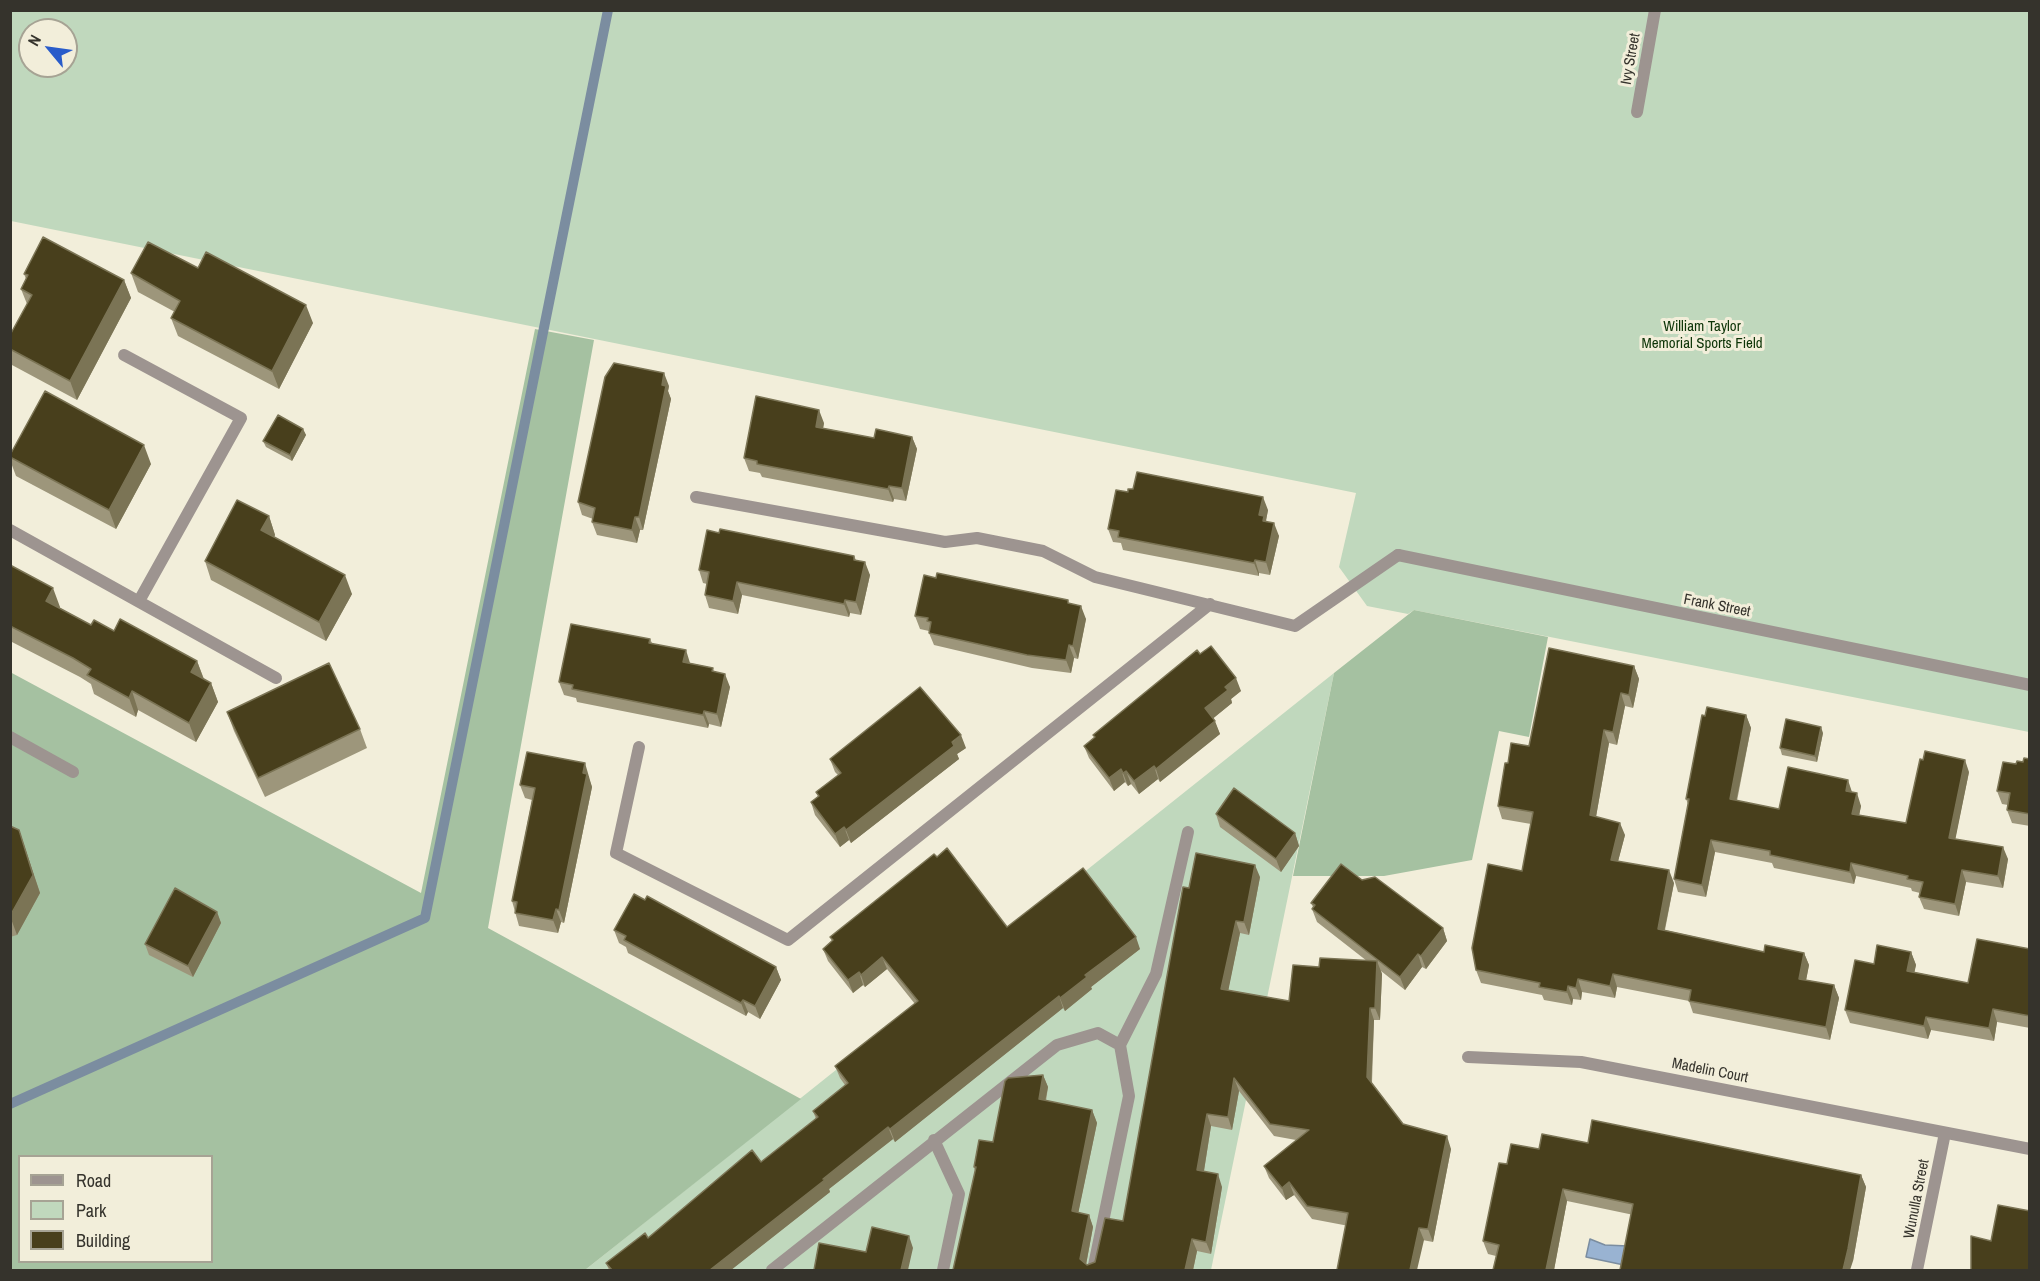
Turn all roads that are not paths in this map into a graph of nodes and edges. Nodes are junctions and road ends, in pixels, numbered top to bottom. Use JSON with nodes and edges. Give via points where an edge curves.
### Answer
{"nodes":[{"id":1,"x":1654,"y":10,"type":"edge"},
{"id":2,"x":1637,"y":112,"type":"dead end"},
{"id":3,"x":124,"y":355,"type":"dead end"},
{"id":4,"x":696,"y":497,"type":"dead end"},
{"id":5,"x":10,"y":530,"type":"edge"},
{"id":6,"x":139,"y":600,"type":"junction"},
{"id":7,"x":1210,"y":604,"type":"junction"},
{"id":8,"x":276,"y":678,"type":"dead end"},
{"id":9,"x":2030,"y":685,"type":"edge"},
{"id":10,"x":10,"y":737,"type":"edge"},
{"id":11,"x":639,"y":747,"type":"dead end"},
{"id":12,"x":73,"y":772,"type":"dead end"},
{"id":13,"x":1188,"y":832,"type":"dead end"},
{"id":14,"x":1120,"y":1045,"type":"junction"},
{"id":15,"x":1468,"y":1057,"type":"dead end"},
{"id":16,"x":1945,"y":1133,"type":"junction"},
{"id":17,"x":934,"y":1140,"type":"junction"},
{"id":18,"x":2030,"y":1149,"type":"edge"},
{"id":19,"x":772,"y":1270,"type":"edge"},
{"id":20,"x":943,"y":1270,"type":"edge"},
{"id":21,"x":1093,"y":1270,"type":"edge"},
{"id":22,"x":1917,"y":1270,"type":"edge"}],
"edges":[{"from":1,"to":2,"type":"street","name":"Ivy Street"},
{"from":3,"to":6,"type":"street","via":[[241,418]]},
{"from":4,"to":7,"type":"street","via":[[945,542],[977,538],[1043,551],[1095,577]]},
{"from":5,"to":6,"type":"street"},
{"from":6,"to":8,"type":"street"},
{"from":7,"to":9,"type":"street","name":"Frank Street","via":[[1295,626],[1398,555]]},
{"from":7,"to":11,"type":"street","via":[[788,940],[616,854]]},
{"from":10,"to":12,"type":"street"},
{"from":13,"to":14,"type":"street","via":[[1156,974]]},
{"from":14,"to":17,"type":"street","via":[[1098,1034],[1057,1045]]},
{"from":14,"to":21,"type":"street","via":[[1129,1096]]},
{"from":15,"to":16,"type":"street","name":"Madelin Court","via":[[1581,1062]]},
{"from":16,"to":18,"type":"street","name":"Madelin Court"},
{"from":16,"to":22,"type":"street","name":"Wunulla Street"},
{"from":17,"to":19,"type":"street"},
{"from":17,"to":20,"type":"street","via":[[959,1194]]}]}
